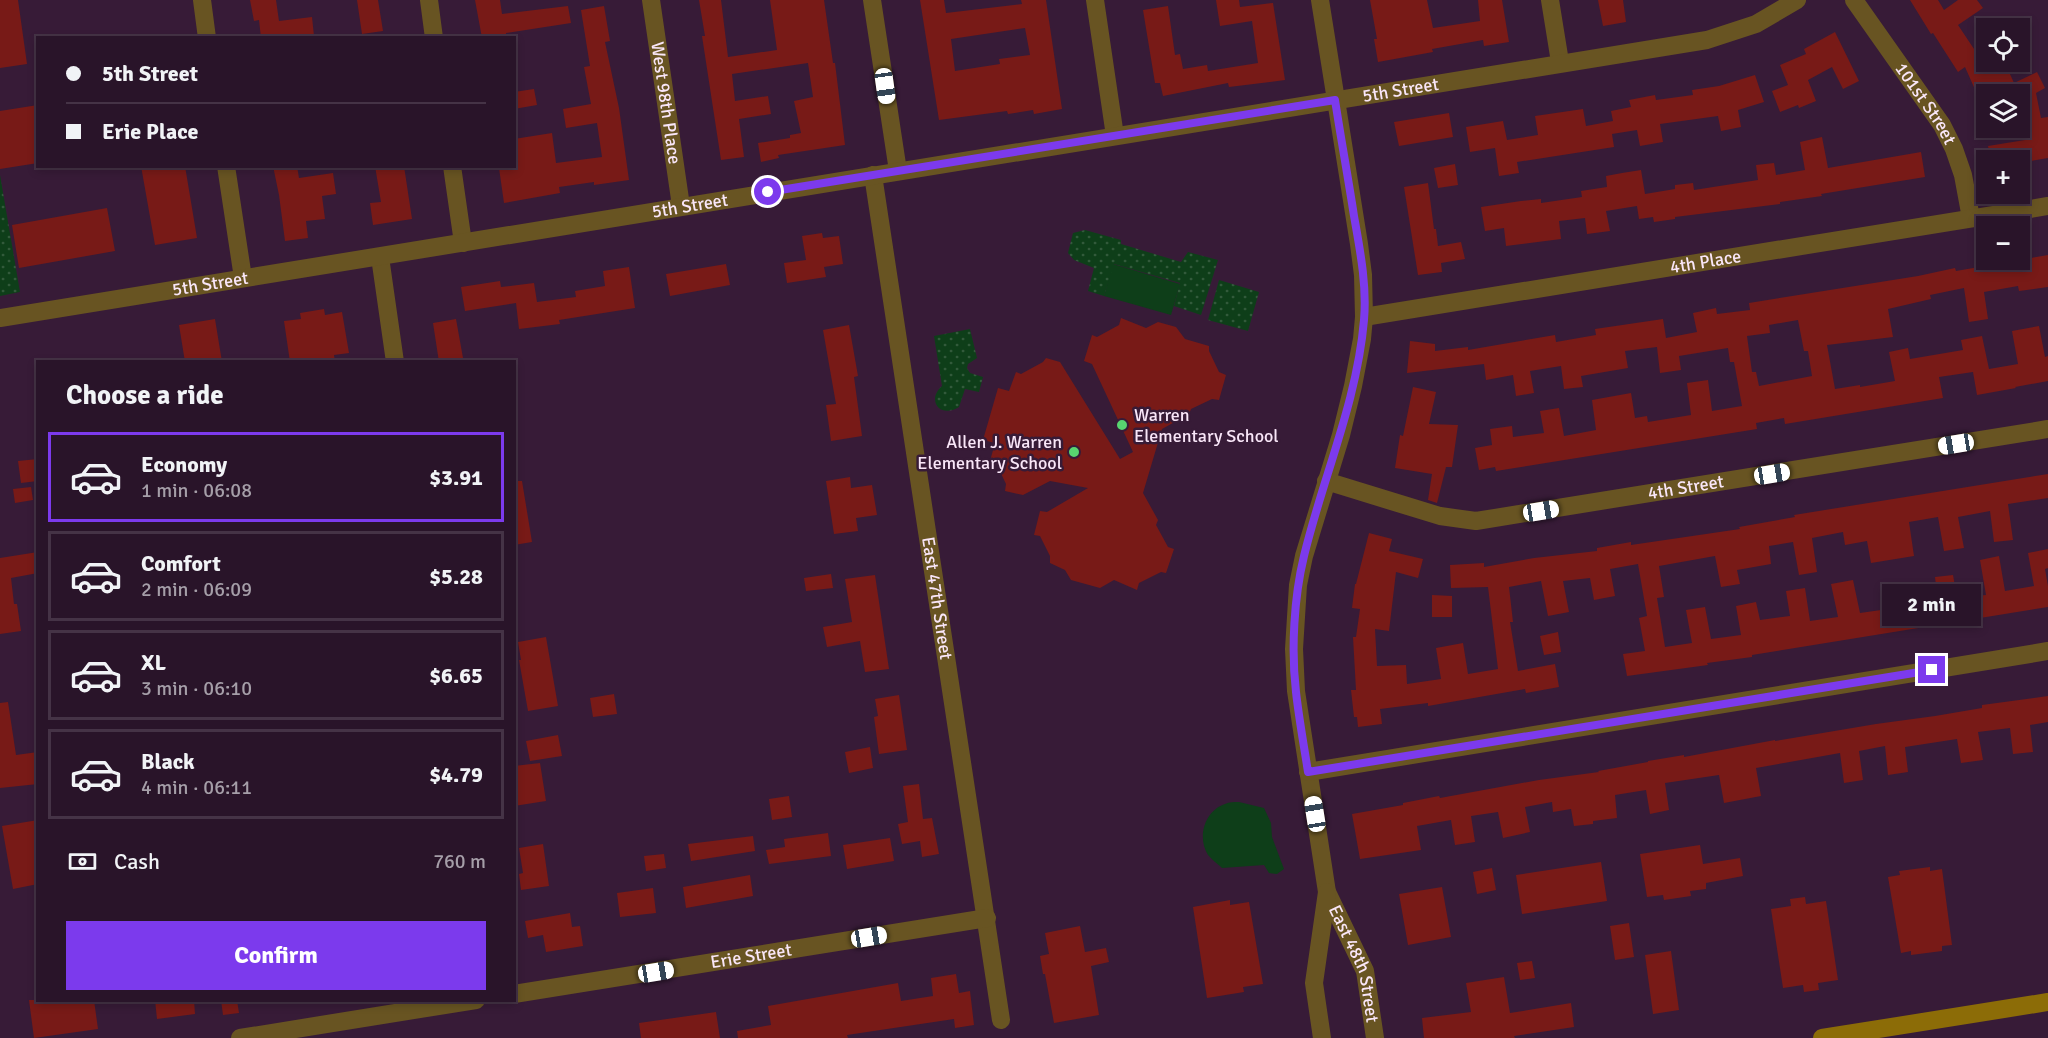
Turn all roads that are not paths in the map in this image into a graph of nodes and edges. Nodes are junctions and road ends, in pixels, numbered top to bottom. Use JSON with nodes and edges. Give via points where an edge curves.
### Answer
{"nodes":[{"id":1,"x":202,"y":0,"type":"edge"},
{"id":2,"x":429,"y":0,"type":"edge"},
{"id":3,"x":651,"y":0,"type":"edge"},
{"id":4,"x":872,"y":0,"type":"edge"},
{"id":5,"x":1095,"y":0,"type":"edge"},
{"id":6,"x":1320,"y":0,"type":"edge"},
{"id":7,"x":1550,"y":0,"type":"edge"},
{"id":8,"x":1797,"y":0,"type":"edge"},
{"id":9,"x":1854,"y":0,"type":"edge"},
{"id":10,"x":207,"y":36,"type":"edge"},
{"id":11,"x":434,"y":36,"type":"edge"},
{"id":12,"x":1560,"y":62,"type":"junction"},
{"id":13,"x":1335,"y":100,"type":"junction"},
{"id":14,"x":1115,"y":136,"type":"junction"},
{"id":15,"x":226,"y":168,"type":"edge"},
{"id":16,"x":452,"y":168,"type":"edge"},
{"id":17,"x":898,"y":171,"type":"junction"},
{"id":18,"x":873,"y":175,"type":"junction"},
{"id":19,"x":681,"y":206,"type":"junction"},
{"id":20,"x":2048,"y":206,"type":"edge"},
{"id":21,"x":1971,"y":218,"type":"junction"},
{"id":22,"x":463,"y":243,"type":"junction"},
{"id":23,"x":380,"y":257,"type":"junction"},
{"id":24,"x":243,"y":278,"type":"junction"},
{"id":25,"x":1364,"y":317,"type":"junction"},
{"id":26,"x":0,"y":318,"type":"edge"},
{"id":27,"x":395,"y":360,"type":"edge"},
{"id":28,"x":2048,"y":429,"type":"edge"},
{"id":29,"x":1326,"y":481,"type":"junction"},
{"id":30,"x":2048,"y":651,"type":"edge"},
{"id":31,"x":1308,"y":772,"type":"junction"},
{"id":32,"x":1327,"y":892,"type":"junction"},
{"id":33,"x":987,"y":918,"type":"junction"},
{"id":34,"x":516,"y":994,"type":"edge"},
{"id":35,"x":464,"y":1002,"type":"edge"},
{"id":36,"x":2048,"y":1002,"type":"edge"},
{"id":37,"x":1001,"y":1020,"type":"dead end"},
{"id":38,"x":240,"y":1038,"type":"edge"},
{"id":39,"x":1322,"y":1038,"type":"edge"},
{"id":40,"x":1375,"y":1038,"type":"edge"},
{"id":41,"x":1822,"y":1038,"type":"edge"}],
"edges":[{"from":1,"to":10,"type":"street"},
{"from":2,"to":11,"type":"street"},
{"from":3,"to":19,"type":"street","name":"West 98th Place"},
{"from":4,"to":17,"type":"street"},
{"from":5,"to":14,"type":"street"},
{"from":6,"to":13,"type":"street","name":"East 48th Street"},
{"from":7,"to":12,"type":"street"},
{"from":8,"to":12,"type":"street","name":"5th Street","via":[[1756,24],[1707,40]]},
{"from":9,"to":21,"type":"street","name":"101st Street","via":[[1942,125],[1963,175]]},
{"from":12,"to":13,"type":"street","name":"5th Street"},
{"from":13,"to":14,"type":"street","name":"5th Street"},
{"from":13,"to":25,"type":"street","name":"East 48th Street","via":[[1359,244]]},
{"from":14,"to":17,"type":"street","name":"5th Street"},
{"from":15,"to":24,"type":"street"},
{"from":16,"to":22,"type":"street"},
{"from":17,"to":18,"type":"street","name":"5th Street"},
{"from":18,"to":19,"type":"street","name":"5th Street"},
{"from":18,"to":33,"type":"street","name":"East 47th Street"},
{"from":19,"to":22,"type":"street","name":"5th Street"},
{"from":20,"to":21,"type":"street","name":"4th Place"},
{"from":21,"to":25,"type":"street","name":"4th Place"},
{"from":22,"to":23,"type":"street","name":"5th Street"},
{"from":23,"to":24,"type":"street","name":"5th Street"},
{"from":23,"to":27,"type":"street"},
{"from":24,"to":26,"type":"street","name":"5th Street"},
{"from":25,"to":29,"type":"street","name":"East 48th Street","via":[[1353,386]]},
{"from":28,"to":29,"type":"street","name":"4th Street","via":[[1476,521],[1440,516]]},
{"from":29,"to":31,"type":"street","name":"East 48th Street","via":[[1304,556],[1296,615],[1296,691]]},
{"from":30,"to":31,"type":"street"},
{"from":31,"to":32,"type":"street","name":"East 48th Street"},
{"from":32,"to":39,"type":"street","name":"East 48th Street","via":[[1314,983]]},
{"from":32,"to":40,"type":"street","name":"East 48th Street","via":[[1365,971]]},
{"from":33,"to":34,"type":"street","name":"Erie Street"},
{"from":33,"to":37,"type":"street","name":"East 47th Street"},
{"from":35,"to":38,"type":"street"},
{"from":36,"to":41,"type":"street"}]}
